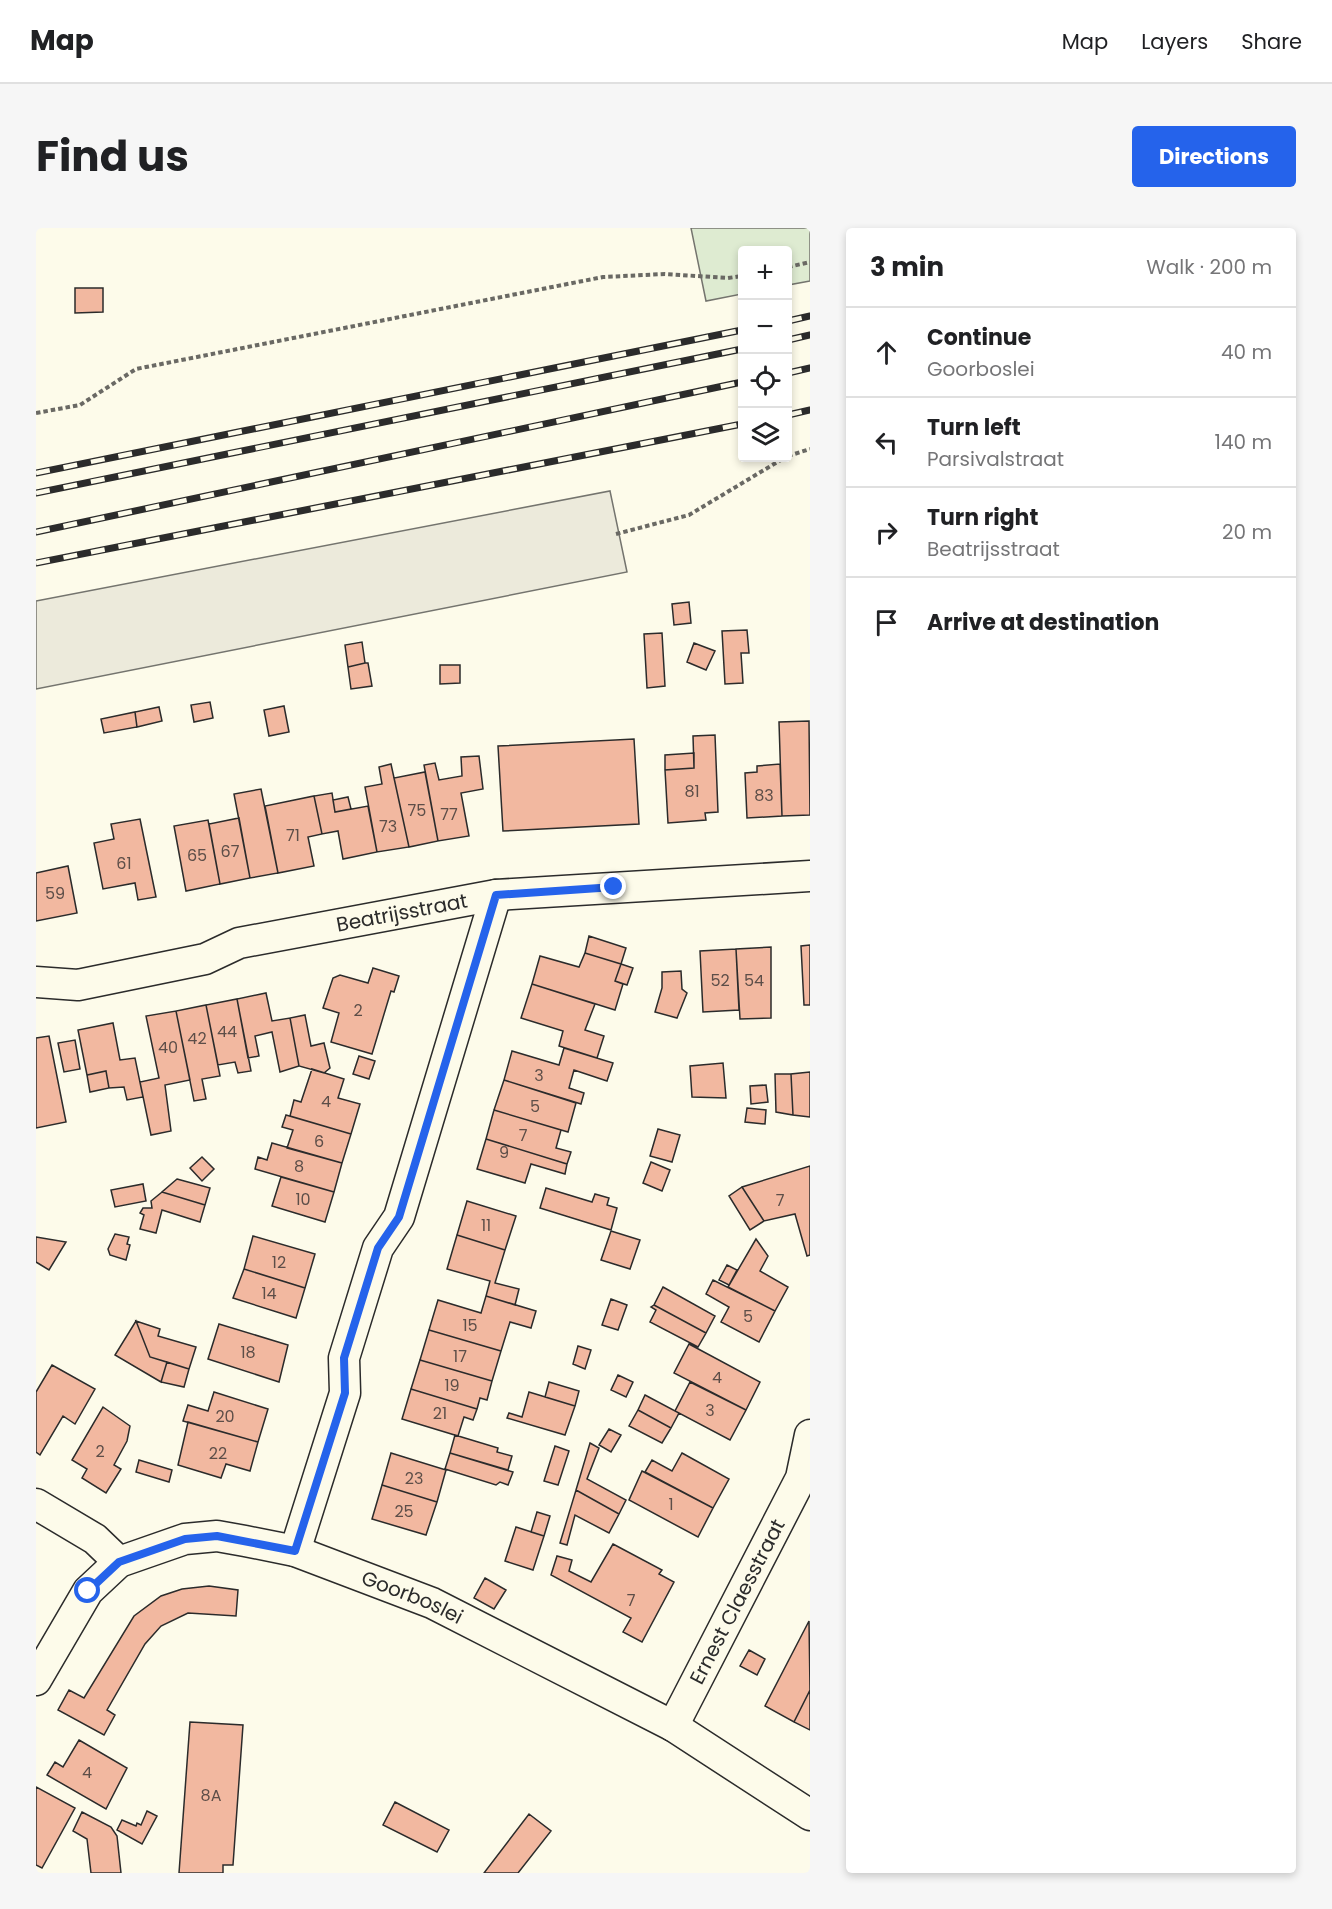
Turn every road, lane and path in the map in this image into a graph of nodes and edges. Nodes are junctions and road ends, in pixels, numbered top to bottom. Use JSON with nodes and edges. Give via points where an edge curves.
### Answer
{"nodes":[{"id":1,"x":810,"y":262,"type":"edge"},
{"id":2,"x":792,"y":266,"type":"edge"},
{"id":3,"x":738,"y":277,"type":"edge"},
{"id":4,"x":36,"y":413,"type":"edge"},
{"id":5,"x":810,"y":449,"type":"edge"},
{"id":6,"x":792,"y":455,"type":"edge"},
{"id":7,"x":778,"y":462,"type":"edge"},
{"id":8,"x":616,"y":534,"type":"dead end"},
{"id":9,"x":810,"y":876,"type":"edge"},
{"id":10,"x":496,"y":895,"type":"junction"},
{"id":11,"x":36,"y":982,"type":"edge"},
{"id":12,"x":810,"y":1435,"type":"edge"},
{"id":13,"x":805,"y":1474,"type":"edge"},
{"id":14,"x":36,"y":1504,"type":"edge"},
{"id":15,"x":295,"y":1551,"type":"junction"},
{"id":16,"x":119,"y":1562,"type":"junction"},
{"id":17,"x":36,"y":1680,"type":"edge"},
{"id":18,"x":673,"y":1726,"type":"junction"},
{"id":19,"x":810,"y":1815,"type":"edge"}],
"edges":[{"from":1,"to":2,"type":"path"},
{"from":3,"to":4,"type":"path","via":[[665,274],[579,282],[136,369],[80,405]]},
{"from":5,"to":6,"type":"path"},
{"from":7,"to":8,"type":"path","via":[[689,515]]},
{"from":9,"to":10,"type":"street","name":"Beatrijsstraat"},
{"from":10,"to":11,"type":"street","name":"Beatrijsstraat","via":[[239,943],[205,959],[78,985]]},
{"from":10,"to":15,"type":"street","via":[[399,1217],[378,1248],[344,1358],[345,1393]]},
{"from":12,"to":13,"type":"street","name":"Ernest Claesstraat"},
{"from":13,"to":18,"type":"street","name":"Ernest Claesstraat"},
{"from":14,"to":16,"type":"street","via":[[94,1539]]},
{"from":15,"to":16,"type":"street","name":"Goorboslei","via":[[217,1536],[185,1539]]},
{"from":15,"to":18,"type":"street","name":"Goorboslei","via":[[432,1603]]},
{"from":16,"to":17,"type":"street","name":"Goorboslei","via":[[88,1591]]},
{"from":18,"to":19,"type":"street","name":"Goorboslei"}]}
